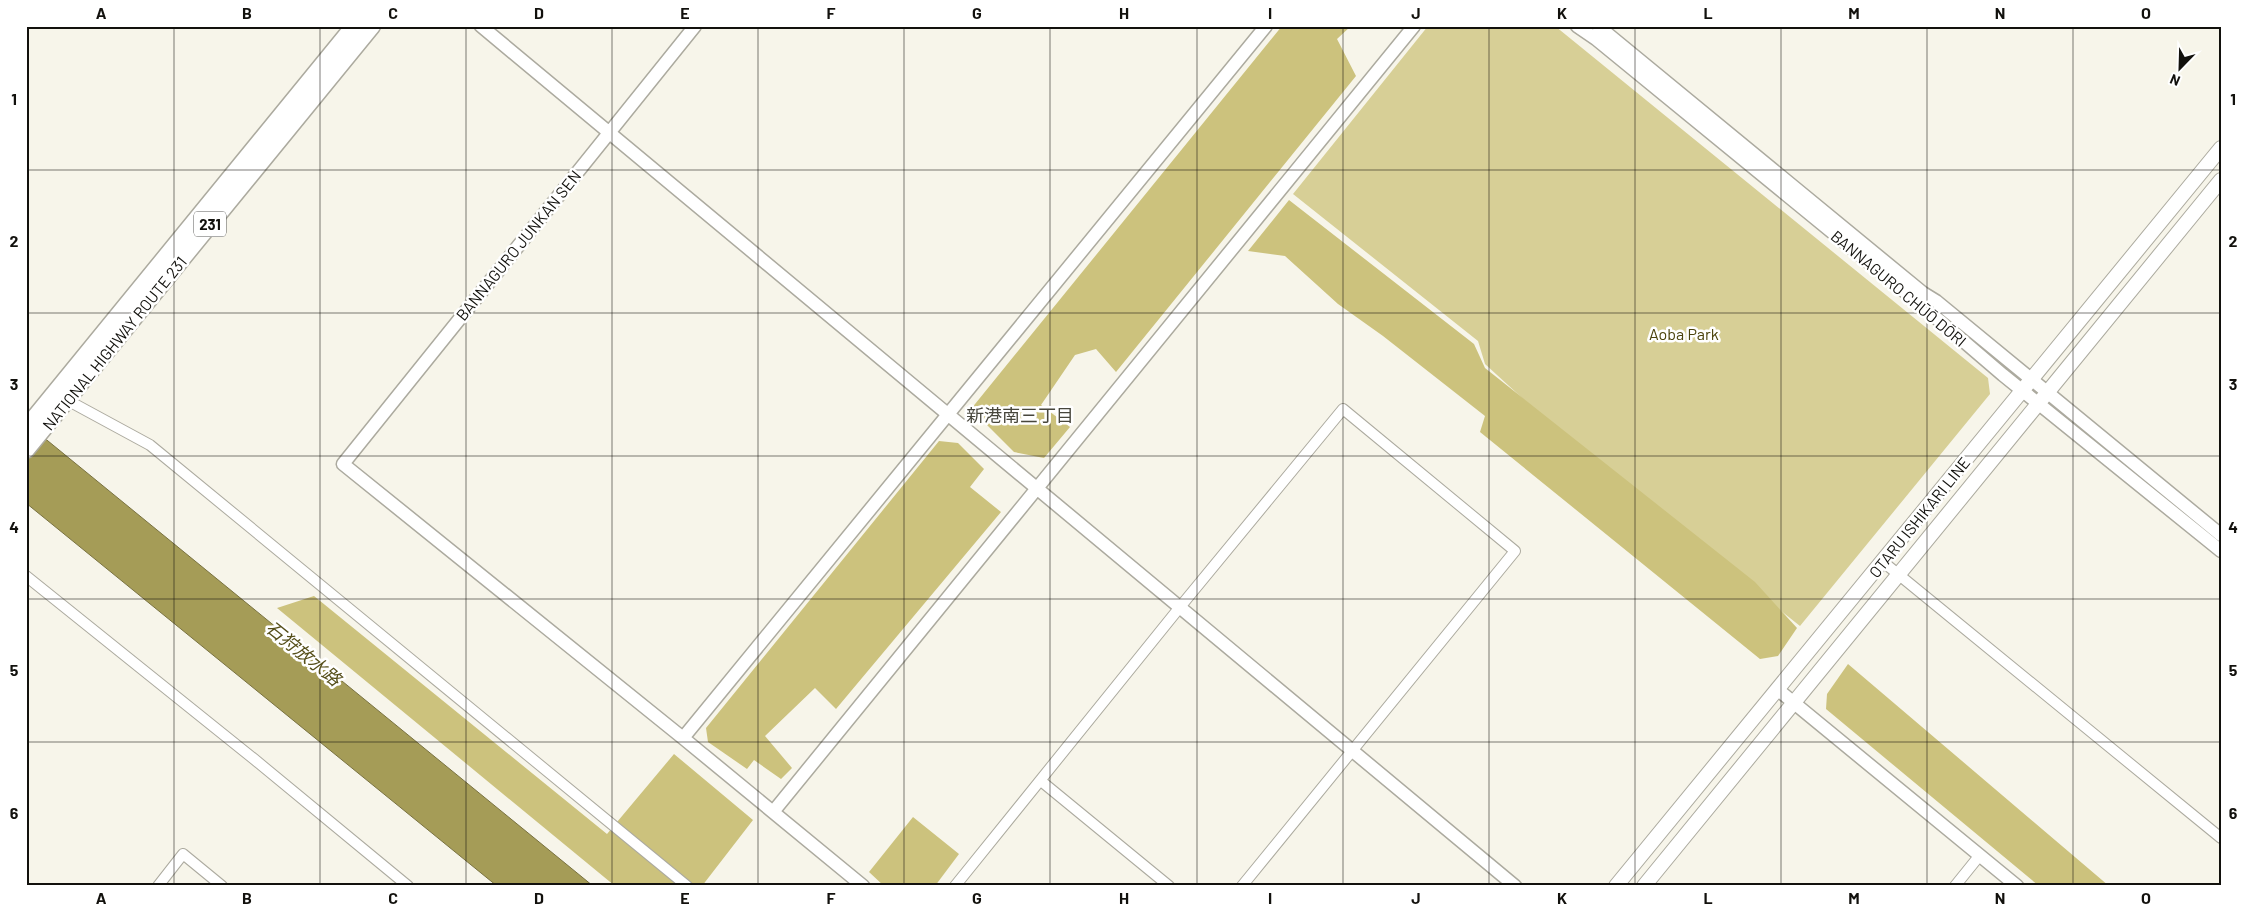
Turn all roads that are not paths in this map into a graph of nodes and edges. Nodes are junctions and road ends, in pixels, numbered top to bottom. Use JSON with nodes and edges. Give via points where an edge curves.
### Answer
{"nodes":[{"id":1,"x":354,"y":26,"type":"edge"},
{"id":2,"x":372,"y":26,"type":"edge"},
{"id":3,"x":481,"y":26,"type":"edge"},
{"id":4,"x":695,"y":26,"type":"edge"},
{"id":5,"x":1266,"y":26,"type":"edge"},
{"id":6,"x":1414,"y":26,"type":"edge"},
{"id":7,"x":1577,"y":26,"type":"edge"},
{"id":8,"x":1598,"y":26,"type":"edge"},
{"id":9,"x":608,"y":133,"type":"junction"},
{"id":10,"x":2221,"y":148,"type":"edge"},
{"id":11,"x":2221,"y":180,"type":"edge"},
{"id":12,"x":2032,"y":379,"type":"junction"},
{"id":13,"x":2022,"y":391,"type":"junction"},
{"id":14,"x":2048,"y":392,"type":"junction"},
{"id":15,"x":67,"y":400,"type":"junction"},
{"id":16,"x":2037,"y":403,"type":"junction"},
{"id":17,"x":949,"y":414,"type":"junction"},
{"id":18,"x":44,"y":418,"type":"junction"},
{"id":19,"x":26,"y":428,"type":"edge"},
{"id":20,"x":26,"y":450,"type":"edge"},
{"id":21,"x":1038,"y":488,"type":"junction"},
{"id":22,"x":2221,"y":535,"type":"edge"},
{"id":23,"x":2221,"y":551,"type":"edge"},
{"id":24,"x":1882,"y":561,"type":"junction"},
{"id":25,"x":1898,"y":574,"type":"junction"},
{"id":26,"x":26,"y":576,"type":"edge"},
{"id":27,"x":1180,"y":607,"type":"junction"},
{"id":28,"x":1777,"y":690,"type":"junction"},
{"id":29,"x":1793,"y":702,"type":"junction"},
{"id":30,"x":683,"y":738,"type":"junction"},
{"id":31,"x":1353,"y":751,"type":"junction"},
{"id":32,"x":1041,"y":781,"type":"junction"},
{"id":33,"x":773,"y":812,"type":"junction"},
{"id":34,"x":2221,"y":838,"type":"edge"},
{"id":35,"x":1980,"y":855,"type":"junction"},
{"id":36,"x":158,"y":886,"type":"edge"},
{"id":37,"x":222,"y":886,"type":"edge"},
{"id":38,"x":408,"y":886,"type":"edge"},
{"id":39,"x":687,"y":886,"type":"edge"},
{"id":40,"x":863,"y":886,"type":"edge"},
{"id":41,"x":955,"y":886,"type":"edge"},
{"id":42,"x":1169,"y":886,"type":"edge"},
{"id":43,"x":1242,"y":886,"type":"edge"},
{"id":44,"x":1515,"y":886,"type":"edge"},
{"id":45,"x":1616,"y":886,"type":"edge"},
{"id":46,"x":1644,"y":886,"type":"edge"},
{"id":47,"x":1955,"y":886,"type":"edge"},
{"id":48,"x":2018,"y":886,"type":"edge"}],
"edges":[{"from":1,"to":18,"type":"highway","name":"NATIONAL HIGHWAY ROUTE 231","number":"231"},
{"from":2,"to":15,"type":"highway","name":"NATIONAL HIGHWAY ROUTE 231","number":"231"},
{"from":3,"to":9,"type":"street"},
{"from":4,"to":9,"type":"street","name":"BANNAGURO JUNKAN SEN"},
{"from":5,"to":17,"type":"street"},
{"from":6,"to":21,"type":"street"},
{"from":7,"to":13,"type":"street","name":"BANNAGURO CHŪŌ DŌRI"},
{"from":8,"to":12,"type":"street","name":"BANNAGURO CHŪŌ DŌRI"},
{"from":9,"to":17,"type":"street"},
{"from":9,"to":30,"type":"street","name":"BANNAGURO JUNKAN SEN","via":[[343,464]]},
{"from":10,"to":12,"type":"main road","name":"OTARU ISHIKARI LINE"},
{"from":11,"to":14,"type":"main road","name":"OTARU ISHIKARI LINE"},
{"from":12,"to":13,"type":"main road","name":"OTARU ISHIKARI LINE"},
{"from":12,"to":14,"type":"street","name":"BANNAGURO CHŪŌ DŌRI"},
{"from":13,"to":16,"type":"street","name":"BANNAGURO CHŪŌ DŌRI"},
{"from":13,"to":24,"type":"main road","name":"OTARU ISHIKARI LINE"},
{"from":14,"to":16,"type":"main road","name":"OTARU ISHIKARI LINE"},
{"from":14,"to":22,"type":"street","name":"BANNAGURO CHŪŌ DŌRI"},
{"from":15,"to":18,"type":"highway","name":"NATIONAL HIGHWAY ROUTE 231","number":"231"},
{"from":15,"to":39,"type":"street","via":[[150,445]]},
{"from":16,"to":23,"type":"street","name":"BANNAGURO CHŪŌ DŌRI"},
{"from":16,"to":25,"type":"main road","name":"OTARU ISHIKARI LINE"},
{"from":17,"to":21,"type":"street"},
{"from":17,"to":30,"type":"street"},
{"from":18,"to":19,"type":"highway","name":"NATIONAL HIGHWAY ROUTE 231","number":"231"},
{"from":18,"to":20,"type":"highway","name":"NATIONAL HIGHWAY ROUTE 231","number":"231"},
{"from":21,"to":27,"type":"street"},
{"from":21,"to":33,"type":"street"},
{"from":24,"to":25,"type":"street"},
{"from":24,"to":28,"type":"main road","name":"OTARU ISHIKARI LINE"},
{"from":25,"to":29,"type":"main road","name":"OTARU ISHIKARI LINE"},
{"from":25,"to":34,"type":"street"},
{"from":26,"to":38,"type":"street"},
{"from":27,"to":31,"type":"street"},
{"from":27,"to":31,"type":"street","via":[[1343,409],[1515,551]]},
{"from":27,"to":32,"type":"street"},
{"from":28,"to":29,"type":"street"},
{"from":28,"to":45,"type":"main road","name":"OTARU ISHIKARI LINE"},
{"from":29,"to":35,"type":"street"},
{"from":29,"to":46,"type":"main road","name":"OTARU ISHIKARI LINE"},
{"from":30,"to":33,"type":"street"},
{"from":31,"to":43,"type":"street"},
{"from":31,"to":44,"type":"street"},
{"from":32,"to":41,"type":"street"},
{"from":32,"to":42,"type":"street"},
{"from":33,"to":40,"type":"street"},
{"from":35,"to":47,"type":"street"},
{"from":35,"to":48,"type":"street"},
{"from":36,"to":37,"type":"street","via":[[184,854]]}]}
